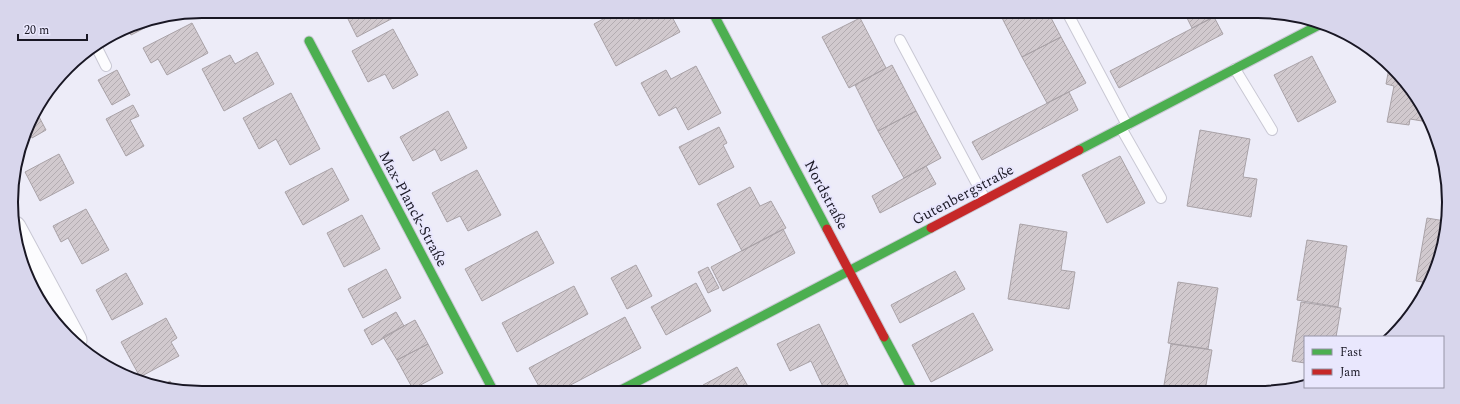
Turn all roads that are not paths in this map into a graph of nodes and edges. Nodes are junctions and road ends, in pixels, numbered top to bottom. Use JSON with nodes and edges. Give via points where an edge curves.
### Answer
{"nodes":[{"id":1,"x":717,"y":18,"type":"edge"},
{"id":2,"x":1070,"y":18,"type":"edge"},
{"id":3,"x":1312,"y":26,"type":"edge"},
{"id":4,"x":900,"y":40,"type":"dead end"},
{"id":5,"x":309,"y":41,"type":"dead end"},
{"id":6,"x":98,"y":50,"type":"edge"},
{"id":7,"x":106,"y":66,"type":"dead end"},
{"id":8,"x":1235,"y":69,"type":"junction"},
{"id":9,"x":1124,"y":126,"type":"junction"},
{"id":10,"x":1272,"y":130,"type":"dead end"},
{"id":11,"x":1161,"y":198,"type":"dead end"},
{"id":12,"x":985,"y":199,"type":"junction"},
{"id":13,"x":22,"y":241,"type":"edge"},
{"id":14,"x":850,"y":270,"type":"junction"},
{"id":15,"x":71,"y":331,"type":"edge"},
{"id":16,"x":491,"y":386,"type":"edge"},
{"id":17,"x":629,"y":386,"type":"edge"},
{"id":18,"x":910,"y":386,"type":"edge"}],
"edges":[{"from":1,"to":14,"type":"street","name":"Nordstraße"},
{"from":2,"to":9,"type":"lane"},
{"from":3,"to":8,"type":"street","name":"Gutenbergstraße"},
{"from":4,"to":12,"type":"lane"},
{"from":5,"to":16,"type":"street","name":"Max-Planck-Straße"},
{"from":6,"to":7,"type":"lane"},
{"from":8,"to":9,"type":"street","name":"Gutenbergstraße"},
{"from":8,"to":10,"type":"lane"},
{"from":9,"to":11,"type":"lane"},
{"from":9,"to":12,"type":"street","name":"Gutenbergstraße"},
{"from":12,"to":14,"type":"street","name":"Gutenbergstraße"},
{"from":13,"to":15,"type":"street"},
{"from":14,"to":17,"type":"street","name":"Gutenbergstraße"},
{"from":14,"to":18,"type":"street","name":"Nordstraße"}]}
